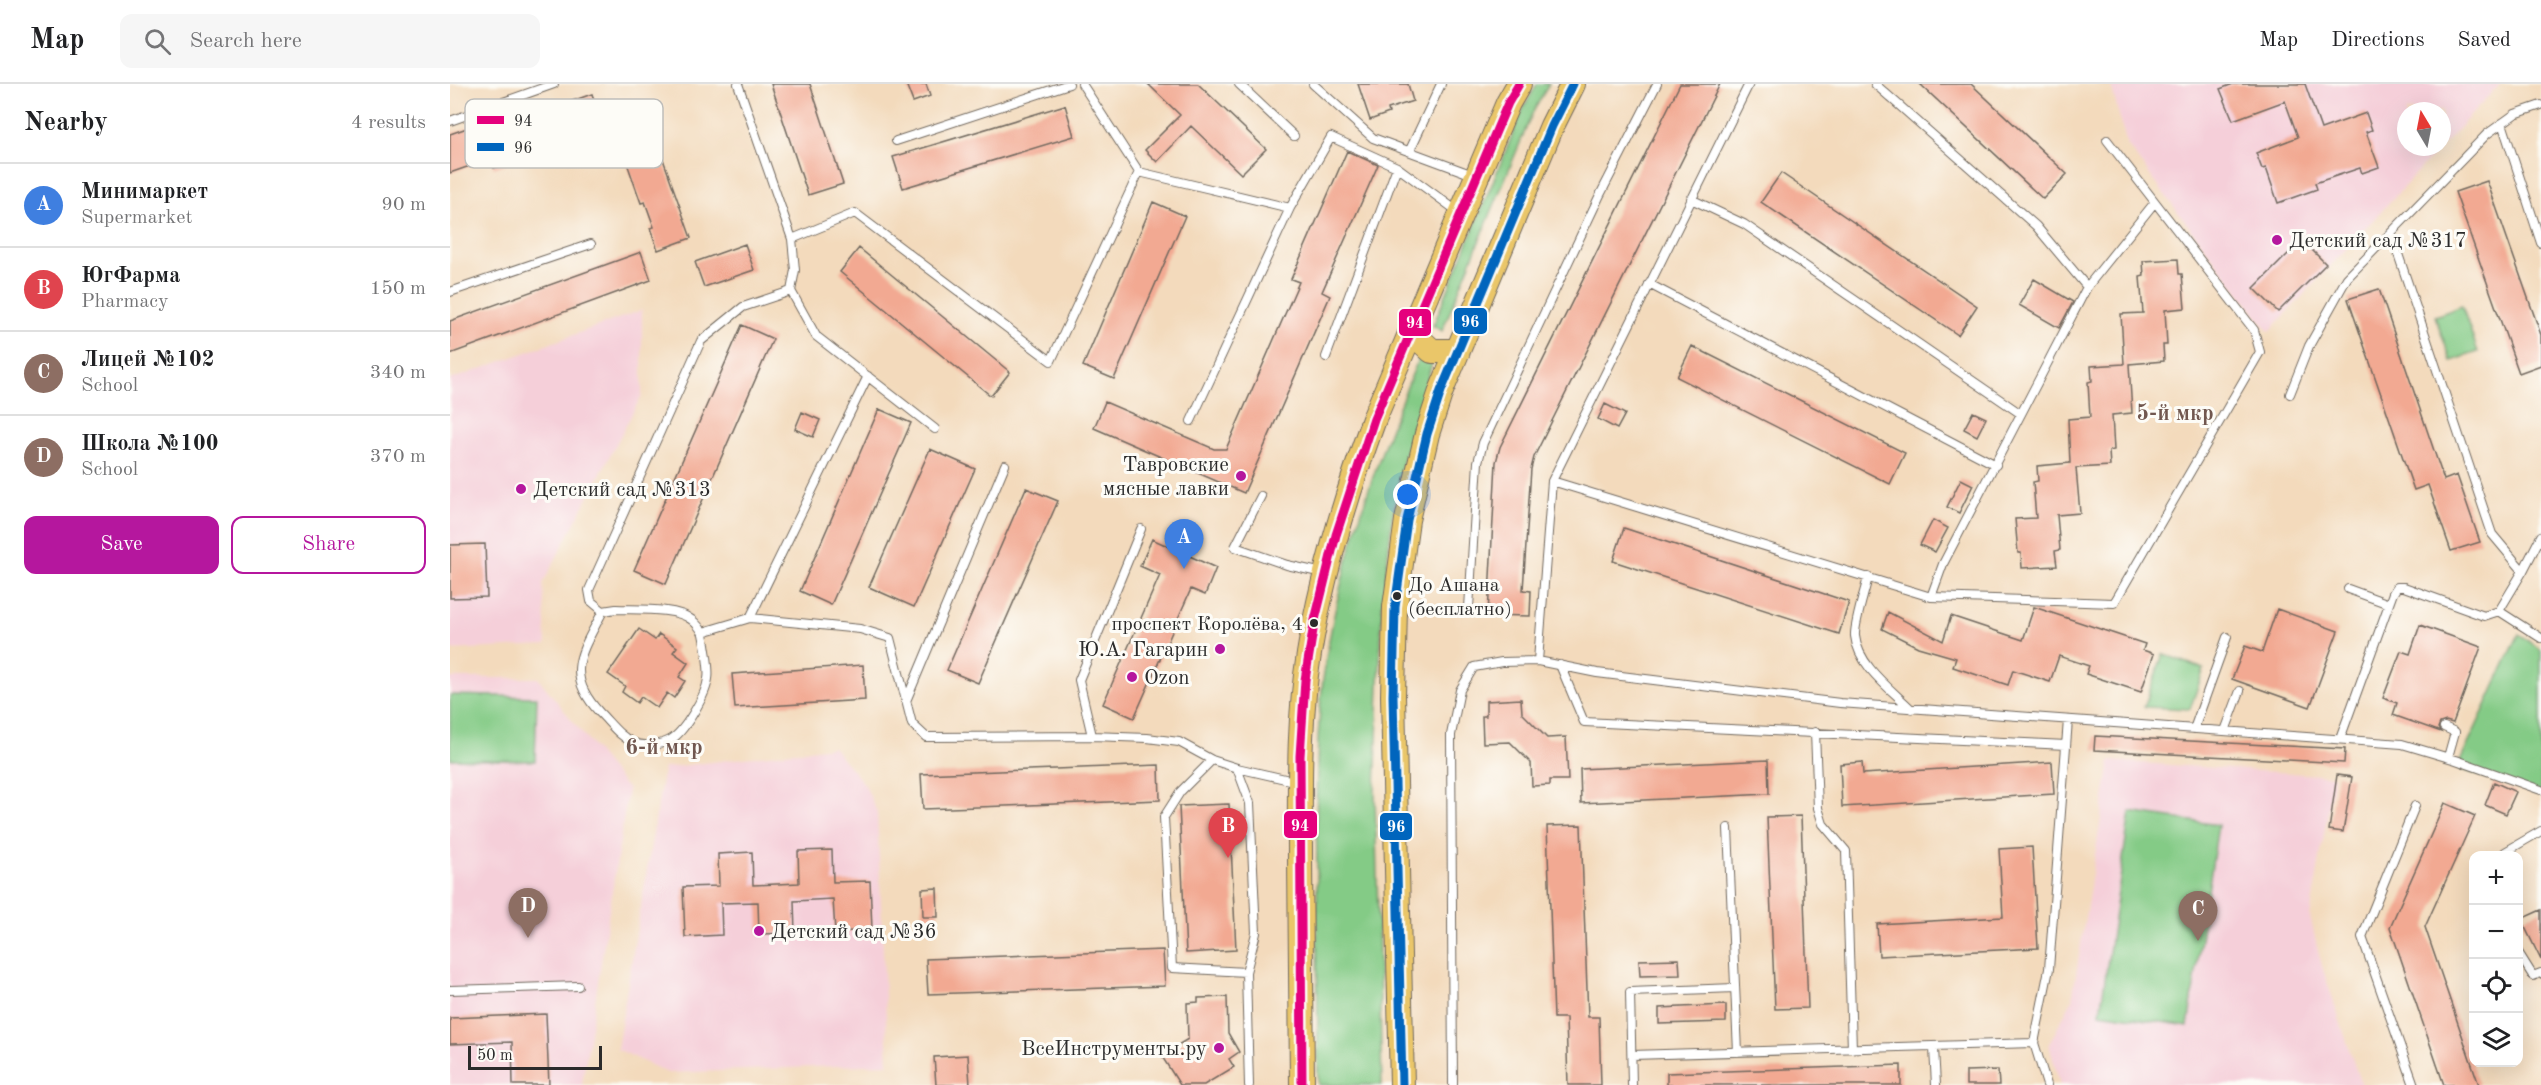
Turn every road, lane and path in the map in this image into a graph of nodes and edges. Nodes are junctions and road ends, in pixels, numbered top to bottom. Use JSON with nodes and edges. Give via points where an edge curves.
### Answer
{"nodes":[{"id":1,"x":554,"y":84,"type":"edge"},
{"id":2,"x":738,"y":84,"type":"edge"},
{"id":3,"x":1068,"y":84,"type":"edge"},
{"id":4,"x":1082,"y":84,"type":"edge"},
{"id":5,"x":1239,"y":84,"type":"edge"},
{"id":6,"x":1313,"y":84,"type":"edge"},
{"id":7,"x":1441,"y":84,"type":"edge"},
{"id":8,"x":1518,"y":84,"type":"edge"},
{"id":9,"x":1573,"y":84,"type":"edge"},
{"id":10,"x":1656,"y":84,"type":"edge"},
{"id":11,"x":1749,"y":84,"type":"edge"},
{"id":12,"x":1875,"y":84,"type":"edge"},
{"id":13,"x":512,"y":99,"type":"edge"},
{"id":14,"x":2541,"y":105,"type":"edge"},
{"id":15,"x":465,"y":116,"type":"edge"},
{"id":16,"x":450,"y":121,"type":"edge"},
{"id":17,"x":2502,"y":123,"type":"junction"},
{"id":18,"x":1294,"y":136,"type":"dead end"},
{"id":19,"x":2107,"y":140,"type":"dead end"},
{"id":20,"x":896,"y":141,"type":"dead end"},
{"id":21,"x":1410,"y":150,"type":"junction"},
{"id":22,"x":1397,"y":167,"type":"junction"},
{"id":23,"x":1139,"y":172,"type":"junction"},
{"id":24,"x":1477,"y":177,"type":"junction"},
{"id":25,"x":1691,"y":199,"type":"junction"},
{"id":26,"x":2155,"y":202,"type":"junction"},
{"id":27,"x":1290,"y":208,"type":"junction"},
{"id":28,"x":1461,"y":213,"type":"junction"},
{"id":29,"x":2391,"y":233,"type":"junction"},
{"id":30,"x":792,"y":239,"type":"junction"},
{"id":31,"x":2541,"y":243,"type":"edge"},
{"id":32,"x":591,"y":244,"type":"dead end"},
{"id":33,"x":1649,"y":284,"type":"junction"},
{"id":34,"x":2087,"y":287,"type":"junction"},
{"id":35,"x":791,"y":291,"type":"junction"},
{"id":36,"x":450,"y":292,"type":"edge"},
{"id":37,"x":1413,"y":327,"type":"junction"},
{"id":38,"x":1458,"y":351,"type":"junction"},
{"id":39,"x":1326,"y":357,"type":"dead end"},
{"id":40,"x":868,"y":376,"type":"junction"},
{"id":41,"x":2290,"y":394,"type":"dead end"},
{"id":42,"x":2021,"y":414,"type":"junction"},
{"id":43,"x":1191,"y":421,"type":"dead end"},
{"id":44,"x":935,"y":429,"type":"dead end"},
{"id":45,"x":1005,"y":465,"type":"dead end"},
{"id":46,"x":1996,"y":465,"type":"junction"},
{"id":47,"x":1552,"y":481,"type":"junction"},
{"id":48,"x":1262,"y":496,"type":"dead end"},
{"id":49,"x":1140,"y":529,"type":"dead end"},
{"id":50,"x":2541,"y":536,"type":"edge"},
{"id":51,"x":2523,"y":572,"type":"junction"},
{"id":52,"x":1325,"y":574,"type":"junction"},
{"id":53,"x":1868,"y":577,"type":"junction"},
{"id":54,"x":2348,"y":590,"type":"dead end"},
{"id":55,"x":1931,"y":597,"type":"junction"},
{"id":56,"x":2389,"y":604,"type":"junction"},
{"id":57,"x":1470,"y":608,"type":"dead end"},
{"id":58,"x":603,"y":611,"type":"junction"},
{"id":59,"x":2499,"y":611,"type":"junction"},
{"id":60,"x":750,"y":618,"type":"junction"},
{"id":61,"x":703,"y":632,"type":"junction"},
{"id":62,"x":2228,"y":637,"type":"dead end"},
{"id":63,"x":2541,"y":638,"type":"edge"},
{"id":64,"x":1538,"y":661,"type":"junction"},
{"id":65,"x":1560,"y":665,"type":"junction"},
{"id":66,"x":2240,"y":691,"type":"dead end"},
{"id":67,"x":905,"y":702,"type":"junction"},
{"id":68,"x":1911,"y":709,"type":"junction"},
{"id":69,"x":2068,"y":720,"type":"junction"},
{"id":70,"x":2444,"y":727,"type":"dead end"},
{"id":71,"x":2194,"y":729,"type":"junction"},
{"id":72,"x":2225,"y":731,"type":"junction"},
{"id":73,"x":1815,"y":732,"type":"junction"},
{"id":74,"x":1092,"y":736,"type":"junction"},
{"id":75,"x":2340,"y":739,"type":"junction"},
{"id":76,"x":2066,"y":745,"type":"junction"},
{"id":77,"x":2448,"y":757,"type":"junction"},
{"id":78,"x":1212,"y":760,"type":"junction"},
{"id":79,"x":1237,"y":768,"type":"junction"},
{"id":80,"x":1299,"y":783,"type":"junction"},
{"id":81,"x":2541,"y":790,"type":"edge"},
{"id":82,"x":2415,"y":806,"type":"dead end"},
{"id":83,"x":1728,"y":828,"type":"dead end"},
{"id":84,"x":2541,"y":831,"type":"edge"},
{"id":85,"x":2507,"y":851,"type":"edge"},
{"id":86,"x":2523,"y":959,"type":"edge"},
{"id":87,"x":1246,"y":972,"type":"junction"},
{"id":88,"x":2541,"y":973,"type":"edge"},
{"id":89,"x":578,"y":986,"type":"dead end"},
{"id":90,"x":1735,"y":988,"type":"junction"},
{"id":91,"x":450,"y":990,"type":"edge"},
{"id":92,"x":2034,"y":1043,"type":"junction"},
{"id":93,"x":1934,"y":1048,"type":"junction"},
{"id":94,"x":1852,"y":1049,"type":"junction"},
{"id":95,"x":1738,"y":1052,"type":"junction"},
{"id":96,"x":1632,"y":1055,"type":"junction"},
{"id":97,"x":1248,"y":1085,"type":"edge"},
{"id":98,"x":1302,"y":1085,"type":"edge"},
{"id":99,"x":1402,"y":1085,"type":"edge"},
{"id":100,"x":1453,"y":1085,"type":"edge"},
{"id":101,"x":1632,"y":1085,"type":"edge"},
{"id":102,"x":1936,"y":1085,"type":"edge"},
{"id":103,"x":2046,"y":1085,"type":"edge"},
{"id":104,"x":2414,"y":1085,"type":"edge"}],
"edges":[{"from":1,"to":13,"type":"lane"},
{"from":2,"to":30,"type":"lane"},
{"from":3,"to":20,"type":"lane"},
{"from":4,"to":23,"type":"lane"},
{"from":5,"to":18,"type":"lane"},
{"from":6,"to":21,"type":"lane","via":[[1373,138]]},
{"from":7,"to":21,"type":"lane"},
{"from":8,"to":24,"type":"main road"},
{"from":9,"to":38,"type":"main road"},
{"from":10,"to":57,"type":"lane","via":[[1483,443]]},
{"from":11,"to":25,"type":"lane"},
{"from":12,"to":34,"type":"lane","via":[[2036,226]]},
{"from":14,"to":17,"type":"lane"},
{"from":15,"to":16,"type":"lane"},
{"from":17,"to":29,"type":"lane"},
{"from":17,"to":31,"type":"lane"},
{"from":19,"to":26,"type":"lane"},
{"from":21,"to":24,"type":"lane"},
{"from":22,"to":27,"type":"lane","via":[[1331,138]]},
{"from":22,"to":28,"type":"lane"},
{"from":22,"to":39,"type":"lane"},
{"from":23,"to":27,"type":"lane"},
{"from":23,"to":30,"type":"lane","via":[[1051,361],[855,213]]},
{"from":24,"to":28,"type":"main road"},
{"from":25,"to":33,"type":"lane"},
{"from":25,"to":42,"type":"lane","via":[[1744,224]]},
{"from":26,"to":34,"type":"lane"},
{"from":26,"to":55,"type":"lane","via":[[2254,330],[2260,352],[2114,603]]},
{"from":27,"to":43,"type":"lane"},
{"from":28,"to":37,"type":"main road"},
{"from":29,"to":41,"type":"lane","via":[[2347,278],[2309,346]]},
{"from":29,"to":51,"type":"lane","via":[[2492,534]]},
{"from":30,"to":35,"type":"lane","via":[[795,270]]},
{"from":32,"to":36,"type":"lane"},
{"from":33,"to":46,"type":"lane"},
{"from":33,"to":47,"type":"lane"},
{"from":34,"to":42,"type":"lane"},
{"from":35,"to":40,"type":"lane","via":[[816,336]]},
{"from":35,"to":58,"type":"lane","via":[[743,307],[700,341],[589,590],[591,600]]},
{"from":37,"to":38,"type":"main road","via":[[1432,351]]},
{"from":37,"to":52,"type":"main road","via":[[1361,456]]},
{"from":38,"to":99,"type":"main road","via":[[1441,392],[1416,477],[1395,607],[1393,696]]},
{"from":40,"to":44,"type":"lane"},
{"from":40,"to":60,"type":"lane"},
{"from":42,"to":46,"type":"lane"},
{"from":45,"to":67,"type":"lane"},
{"from":46,"to":55,"type":"lane","via":[[1943,564]]},
{"from":47,"to":53,"type":"lane"},
{"from":47,"to":64,"type":"lane"},
{"from":48,"to":52,"type":"lane","via":[[1235,547]]},
{"from":49,"to":74,"type":"lane","via":[[1079,680]]},
{"from":50,"to":51,"type":"lane"},
{"from":51,"to":59,"type":"lane"},
{"from":52,"to":80,"type":"main road","via":[[1309,656]]},
{"from":53,"to":55,"type":"lane"},
{"from":53,"to":68,"type":"lane","via":[[1855,636],[1860,653]]},
{"from":54,"to":56,"type":"lane"},
{"from":56,"to":59,"type":"lane","via":[[2397,587],[2404,587],[2484,616]]},
{"from":56,"to":75,"type":"lane"},
{"from":58,"to":61,"type":"lane","via":[[680,614]]},
{"from":58,"to":61,"type":"lane","via":[[578,667],[580,685],[616,732],[636,744],[659,744],[672,739],[698,706],[709,678]]},
{"from":59,"to":63,"type":"lane"},
{"from":60,"to":61,"type":"lane"},
{"from":60,"to":67,"type":"lane","via":[[860,629],[890,638]]},
{"from":62,"to":71,"type":"lane"},
{"from":64,"to":65,"type":"lane"},
{"from":64,"to":100,"type":"lane","via":[[1474,667],[1460,690],[1450,735]]},
{"from":65,"to":68,"type":"lane","via":[[1597,673]]},
{"from":65,"to":73,"type":"lane","via":[[1584,722]]},
{"from":66,"to":72,"type":"lane"},
{"from":67,"to":74,"type":"lane","via":[[912,724],[926,737]]},
{"from":68,"to":69,"type":"lane"},
{"from":69,"to":71,"type":"lane"},
{"from":69,"to":76,"type":"lane"},
{"from":70,"to":77,"type":"lane","via":[[2455,732]]},
{"from":71,"to":72,"type":"lane"},
{"from":72,"to":75,"type":"lane"},
{"from":73,"to":76,"type":"lane"},
{"from":73,"to":94,"type":"lane","via":[[1818,808],[1823,824],[1846,851]]},
{"from":74,"to":78,"type":"lane","via":[[1179,741]]},
{"from":75,"to":77,"type":"lane","via":[[2402,744]]},
{"from":76,"to":92,"type":"lane","via":[[2049,969]]},
{"from":77,"to":81,"type":"lane"},
{"from":78,"to":79,"type":"lane"},
{"from":78,"to":87,"type":"lane","via":[[1179,792],[1164,817],[1172,968]]},
{"from":79,"to":80,"type":"lane"},
{"from":79,"to":87,"type":"lane","via":[[1250,803],[1256,921]]},
{"from":80,"to":98,"type":"main road"},
{"from":82,"to":104,"type":"lane","via":[[2362,937]]},
{"from":83,"to":90,"type":"lane"},
{"from":84,"to":85,"type":"lane"},
{"from":86,"to":88,"type":"lane","via":[[2534,976]]},
{"from":87,"to":97,"type":"lane"},
{"from":89,"to":91,"type":"lane"},
{"from":90,"to":95,"type":"lane"},
{"from":90,"to":96,"type":"lane","via":[[1630,992]]},
{"from":92,"to":93,"type":"lane"},
{"from":92,"to":103,"type":"lane"},
{"from":93,"to":94,"type":"lane"},
{"from":93,"to":102,"type":"lane"},
{"from":94,"to":95,"type":"lane"},
{"from":95,"to":96,"type":"lane"},
{"from":96,"to":101,"type":"lane"}]}
